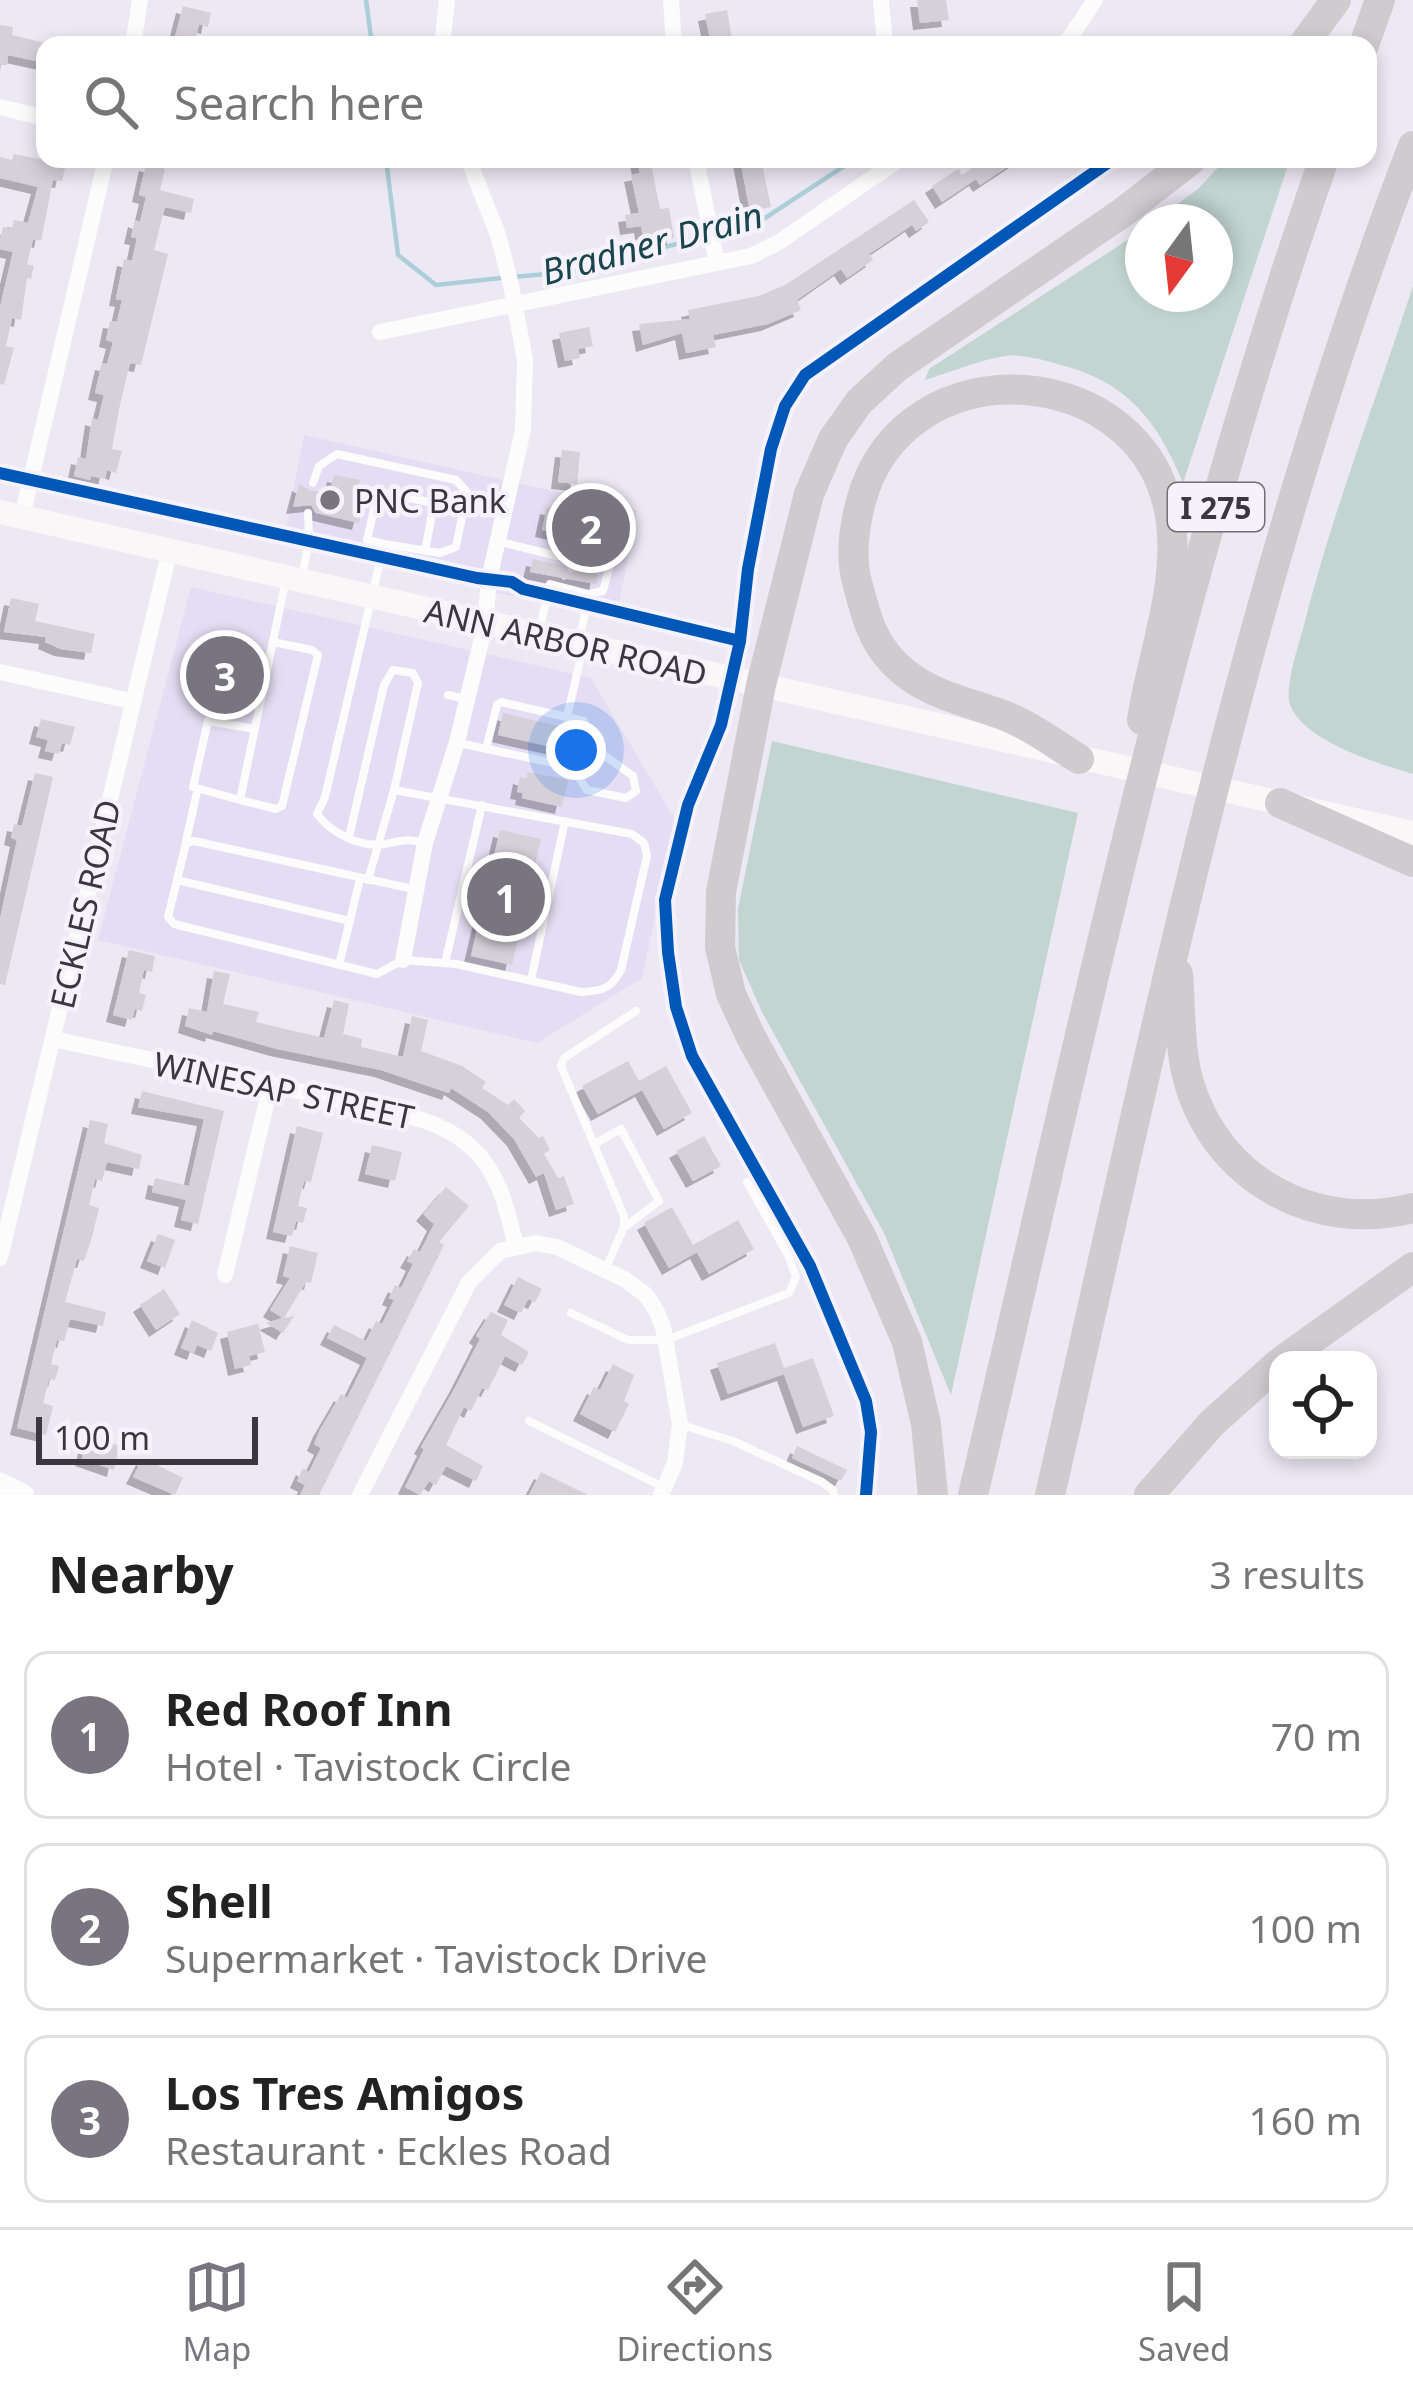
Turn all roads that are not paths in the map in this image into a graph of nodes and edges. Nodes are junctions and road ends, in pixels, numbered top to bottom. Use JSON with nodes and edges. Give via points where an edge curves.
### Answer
{"nodes":[{"id":1,"x":140,"y":0,"type":"edge"},
{"id":2,"x":447,"y":0,"type":"edge"},
{"id":3,"x":670,"y":0,"type":"edge"},
{"id":4,"x":880,"y":0,"type":"edge"},
{"id":5,"x":1095,"y":0,"type":"edge"},
{"id":6,"x":1336,"y":0,"type":"edge"},
{"id":7,"x":1380,"y":0,"type":"edge"},
{"id":8,"x":135,"y":36,"type":"edge"},
{"id":9,"x":443,"y":36,"type":"edge"},
{"id":10,"x":673,"y":36,"type":"edge"},
{"id":11,"x":884,"y":36,"type":"edge"},
{"id":12,"x":1072,"y":36,"type":"edge"},
{"id":13,"x":1310,"y":36,"type":"edge"},
{"id":14,"x":1367,"y":36,"type":"edge"},
{"id":15,"x":0,"y":106,"type":"edge"},
{"id":16,"x":36,"y":116,"type":"edge"},
{"id":17,"x":1413,"y":146,"type":"edge"},
{"id":18,"x":104,"y":168,"type":"edge"},
{"id":19,"x":472,"y":168,"type":"edge"},
{"id":20,"x":698,"y":168,"type":"edge"},
{"id":21,"x":887,"y":168,"type":"edge"},
{"id":22,"x":1180,"y":168,"type":"edge"},
{"id":23,"x":1321,"y":168,"type":"edge"},
{"id":24,"x":717,"y":263,"type":"junction"},
{"id":25,"x":513,"y":303,"type":"junction"},
{"id":26,"x":380,"y":332,"type":"dead end"},
{"id":27,"x":313,"y":483,"type":"dead end"},
{"id":28,"x":308,"y":513,"type":"dead end"},
{"id":29,"x":11,"y":514,"type":"edge"},
{"id":30,"x":499,"y":542,"type":"junction"},
{"id":31,"x":384,"y":544,"type":"junction"},
{"id":32,"x":170,"y":550,"type":"junction"},
{"id":33,"x":424,"y":550,"type":"junction"},
{"id":34,"x":294,"y":580,"type":"junction"},
{"id":35,"x":589,"y":594,"type":"junction"},
{"id":36,"x":371,"y":598,"type":"junction"},
{"id":37,"x":485,"y":625,"type":"junction"},
{"id":38,"x":538,"y":637,"type":"junction"},
{"id":39,"x":273,"y":642,"type":"junction"},
{"id":40,"x":581,"y":645,"type":"junction"},
{"id":41,"x":0,"y":672,"type":"edge"},
{"id":42,"x":761,"y":685,"type":"junction"},
{"id":43,"x":448,"y":695,"type":"dead end"},
{"id":44,"x":467,"y":699,"type":"junction"},
{"id":45,"x":131,"y":701,"type":"junction"},
{"id":46,"x":568,"y":716,"type":"junction"},
{"id":47,"x":255,"y":729,"type":"junction"},
{"id":48,"x":458,"y":742,"type":"junction"},
{"id":49,"x":581,"y":746,"type":"junction"},
{"id":50,"x":486,"y":749,"type":"junction"},
{"id":51,"x":1078,"y":759,"type":"junction"},
{"id":52,"x":572,"y":767,"type":"junction"},
{"id":53,"x":394,"y":790,"type":"junction"},
{"id":54,"x":197,"y":791,"type":"junction"},
{"id":55,"x":440,"y":798,"type":"junction"},
{"id":56,"x":240,"y":800,"type":"junction"},
{"id":57,"x":1280,"y":803,"type":"junction"},
{"id":58,"x":482,"y":805,"type":"junction"},
{"id":59,"x":565,"y":821,"type":"junction"},
{"id":60,"x":1413,"y":833,"type":"edge"},
{"id":61,"x":349,"y":837,"type":"junction"},
{"id":62,"x":186,"y":843,"type":"junction"},
{"id":63,"x":425,"y":843,"type":"junction"},
{"id":64,"x":379,"y":846,"type":"junction"},
{"id":65,"x":1122,"y":860,"type":"junction"},
{"id":66,"x":1413,"y":862,"type":"edge"},
{"id":67,"x":177,"y":880,"type":"junction"},
{"id":68,"x":364,"y":880,"type":"junction"},
{"id":69,"x":415,"y":890,"type":"junction"},
{"id":70,"x":350,"y":921,"type":"junction"},
{"id":71,"x":1176,"y":945,"type":"junction"},
{"id":72,"x":404,"y":960,"type":"junction"},
{"id":73,"x":445,"y":963,"type":"junction"},
{"id":74,"x":339,"y":965,"type":"junction"},
{"id":75,"x":530,"y":980,"type":"junction"},
{"id":76,"x":636,"y":1011,"type":"dead end"},
{"id":77,"x":53,"y":1039,"type":"junction"},
{"id":78,"x":271,"y":1084,"type":"junction"},
{"id":79,"x":593,"y":1144,"type":"junction"},
{"id":80,"x":747,"y":1182,"type":"dead end"},
{"id":81,"x":1413,"y":1208,"type":"edge"},
{"id":82,"x":624,"y":1227,"type":"junction"},
{"id":83,"x":516,"y":1246,"type":"junction"},
{"id":84,"x":0,"y":1258,"type":"edge"},
{"id":85,"x":1413,"y":1267,"type":"edge"},
{"id":86,"x":606,"y":1270,"type":"junction"},
{"id":87,"x":224,"y":1275,"type":"dead end"},
{"id":88,"x":571,"y":1313,"type":"dead end"},
{"id":89,"x":666,"y":1340,"type":"junction"},
{"id":90,"x":1296,"y":1351,"type":"edge"},
{"id":91,"x":1269,"y":1373,"type":"edge"},
{"id":92,"x":529,"y":1421,"type":"dead end"},
{"id":93,"x":680,"y":1424,"type":"junction"},
{"id":94,"x":0,"y":1483,"type":"edge"},
{"id":95,"x":663,"y":1491,"type":"edge"},
{"id":96,"x":24,"y":1495,"type":"edge"},
{"id":97,"x":360,"y":1495,"type":"edge"},
{"id":98,"x":834,"y":1495,"type":"edge"},
{"id":99,"x":933,"y":1495,"type":"edge"},
{"id":100,"x":973,"y":1495,"type":"edge"},
{"id":101,"x":1050,"y":1495,"type":"edge"},
{"id":102,"x":1149,"y":1495,"type":"edge"}],
"edges":[{"from":1,"to":8,"type":"street"},
{"from":2,"to":9,"type":"street"},
{"from":3,"to":10,"type":"street"},
{"from":4,"to":11,"type":"street"},
{"from":5,"to":12,"type":"street"},
{"from":6,"to":13,"type":"highway"},
{"from":7,"to":14,"type":"highway"},
{"from":15,"to":16,"type":"street"},
{"from":17,"to":71,"type":"highway","number":"I 275","via":[[1277,550]]},
{"from":18,"to":29,"type":"street"},
{"from":19,"to":25,"type":"street"},
{"from":20,"to":24,"type":"street"},
{"from":21,"to":24,"type":"street","via":[[779,242]]},
{"from":22,"to":42,"type":"highway","via":[[897,367],[847,417],[809,494]]},
{"from":23,"to":65,"type":"highway","number":"I 275","via":[[1246,391]]},
{"from":24,"to":25,"type":"street"},
{"from":25,"to":26,"type":"street"},
{"from":25,"to":30,"type":"street","via":[[526,386]]},
{"from":27,"to":33,"type":"lane","via":[[319,466],[337,454],[456,480],[467,492],[456,547]]},
{"from":28,"to":34,"type":"lane"},
{"from":29,"to":32,"type":"main road","name":"ANN ARBOR ROAD"},
{"from":30,"to":35,"type":"lane","via":[[609,568],[603,591]]},
{"from":30,"to":37,"type":"street"},
{"from":31,"to":33,"type":"lane"},
{"from":31,"to":33,"type":"lane","via":[[368,540],[378,492],[434,503]]},
{"from":31,"to":36,"type":"lane"},
{"from":32,"to":34,"type":"main road","name":"ANN ARBOR ROAD"},
{"from":32,"to":45,"type":"street","name":"ECKLES ROAD"},
{"from":34,"to":36,"type":"main road","name":"ANN ARBOR ROAD"},
{"from":34,"to":39,"type":"lane"},
{"from":35,"to":38,"type":"lane","via":[[550,584]]},
{"from":35,"to":40,"type":"lane"},
{"from":36,"to":37,"type":"main road","name":"ANN ARBOR ROAD"},
{"from":36,"to":61,"type":"lane","via":[[317,814],[330,832]]},
{"from":37,"to":38,"type":"main road","name":"ANN ARBOR ROAD"},
{"from":37,"to":44,"type":"street"},
{"from":38,"to":40,"type":"main road","name":"ANN ARBOR ROAD"},
{"from":39,"to":47,"type":"lane"},
{"from":39,"to":56,"type":"lane","via":[[318,656],[282,806]]},
{"from":40,"to":42,"type":"main road","name":"ANN ARBOR ROAD"},
{"from":40,"to":46,"type":"lane"},
{"from":41,"to":45,"type":"street"},
{"from":42,"to":51,"type":"main road","name":"ANN ARBOR ROAD"},
{"from":42,"to":99,"type":"highway","via":[[721,892],[723,965],[751,1037],[890,1298],[917,1378]]},
{"from":43,"to":44,"type":"lane"},
{"from":44,"to":48,"type":"street"},
{"from":45,"to":77,"type":"street","name":"ECKLES ROAD"},
{"from":46,"to":49,"type":"lane","via":[[584,721]]},
{"from":46,"to":50,"type":"lane","via":[[501,702]]},
{"from":47,"to":54,"type":"lane","via":[[208,721]]},
{"from":47,"to":56,"type":"lane"},
{"from":48,"to":50,"type":"lane"},
{"from":48,"to":55,"type":"street"},
{"from":49,"to":52,"type":"lane"},
{"from":49,"to":52,"type":"lane","via":[[633,776],[636,791],[626,798],[587,790]]},
{"from":50,"to":52,"type":"lane"},
{"from":51,"to":57,"type":"main road","name":"ANN ARBOR ROAD"},
{"from":51,"to":65,"type":"highway","via":[[1012,718],[926,687],[893,663],[868,627],[853,553],[869,478],[896,437],[966,394],[1024,388],[1094,410],[1133,442],[1165,498],[1174,570],[1147,683]]},
{"from":53,"to":55,"type":"lane"},
{"from":53,"to":61,"type":"lane","via":[[418,683],[413,673],[393,670]]},
{"from":53,"to":64,"type":"lane"},
{"from":54,"to":56,"type":"lane"},
{"from":54,"to":62,"type":"lane"},
{"from":55,"to":58,"type":"lane"},
{"from":55,"to":63,"type":"street"},
{"from":57,"to":60,"type":"main road","name":"ANN ARBOR ROAD"},
{"from":57,"to":66,"type":"highway"},
{"from":58,"to":59,"type":"lane"},
{"from":58,"to":73,"type":"lane"},
{"from":59,"to":75,"type":"lane"},
{"from":59,"to":75,"type":"lane","via":[[632,834],[647,856],[614,983],[581,992]]},
{"from":61,"to":64,"type":"lane"},
{"from":62,"to":67,"type":"lane"},
{"from":62,"to":68,"type":"lane"},
{"from":63,"to":64,"type":"lane","via":[[409,838]]},
{"from":63,"to":69,"type":"street"},
{"from":64,"to":68,"type":"lane"},
{"from":65,"to":100,"type":"highway","number":"I 275"},
{"from":67,"to":70,"type":"lane"},
{"from":67,"to":74,"type":"lane","via":[[168,917],[174,924]]},
{"from":68,"to":69,"type":"lane"},
{"from":68,"to":70,"type":"lane"},
{"from":69,"to":72,"type":"street"},
{"from":70,"to":74,"type":"lane"},
{"from":71,"to":81,"type":"highway","via":[[1186,1071],[1201,1116],[1227,1155],[1300,1204],[1351,1215]]},
{"from":71,"to":101,"type":"highway","number":"I 275"},
{"from":72,"to":73,"type":"lane"},
{"from":72,"to":74,"type":"lane","via":[[377,974]]},
{"from":73,"to":75,"type":"lane"},
{"from":76,"to":79,"type":"lane","via":[[561,1066]]},
{"from":77,"to":78,"type":"street","name":"WINESAP STREET"},
{"from":77,"to":84,"type":"street","name":"ECKLES ROAD"},
{"from":78,"to":83,"type":"street","name":"WINESAP STREET","via":[[458,1136],[496,1179]]},
{"from":78,"to":87,"type":"street"},
{"from":79,"to":82,"type":"lane"},
{"from":79,"to":82,"type":"lane","via":[[621,1129],[659,1201]]},
{"from":80,"to":89,"type":"lane","via":[[788,1255],[796,1277],[789,1293]]},
{"from":82,"to":86,"type":"lane"},
{"from":83,"to":86,"type":"street","via":[[557,1246]]},
{"from":83,"to":97,"type":"street","via":[[488,1259],[469,1282]]},
{"from":85,"to":90,"type":"highway"},
{"from":86,"to":89,"type":"street","via":[[646,1295]]},
{"from":88,"to":89,"type":"lane","via":[[628,1340]]},
{"from":89,"to":93,"type":"street"},
{"from":91,"to":102,"type":"highway"},
{"from":92,"to":95,"type":"lane"},
{"from":93,"to":95,"type":"street"},
{"from":93,"to":98,"type":"lane","via":[[751,1450]]},
{"from":94,"to":96,"type":"street"}]}
